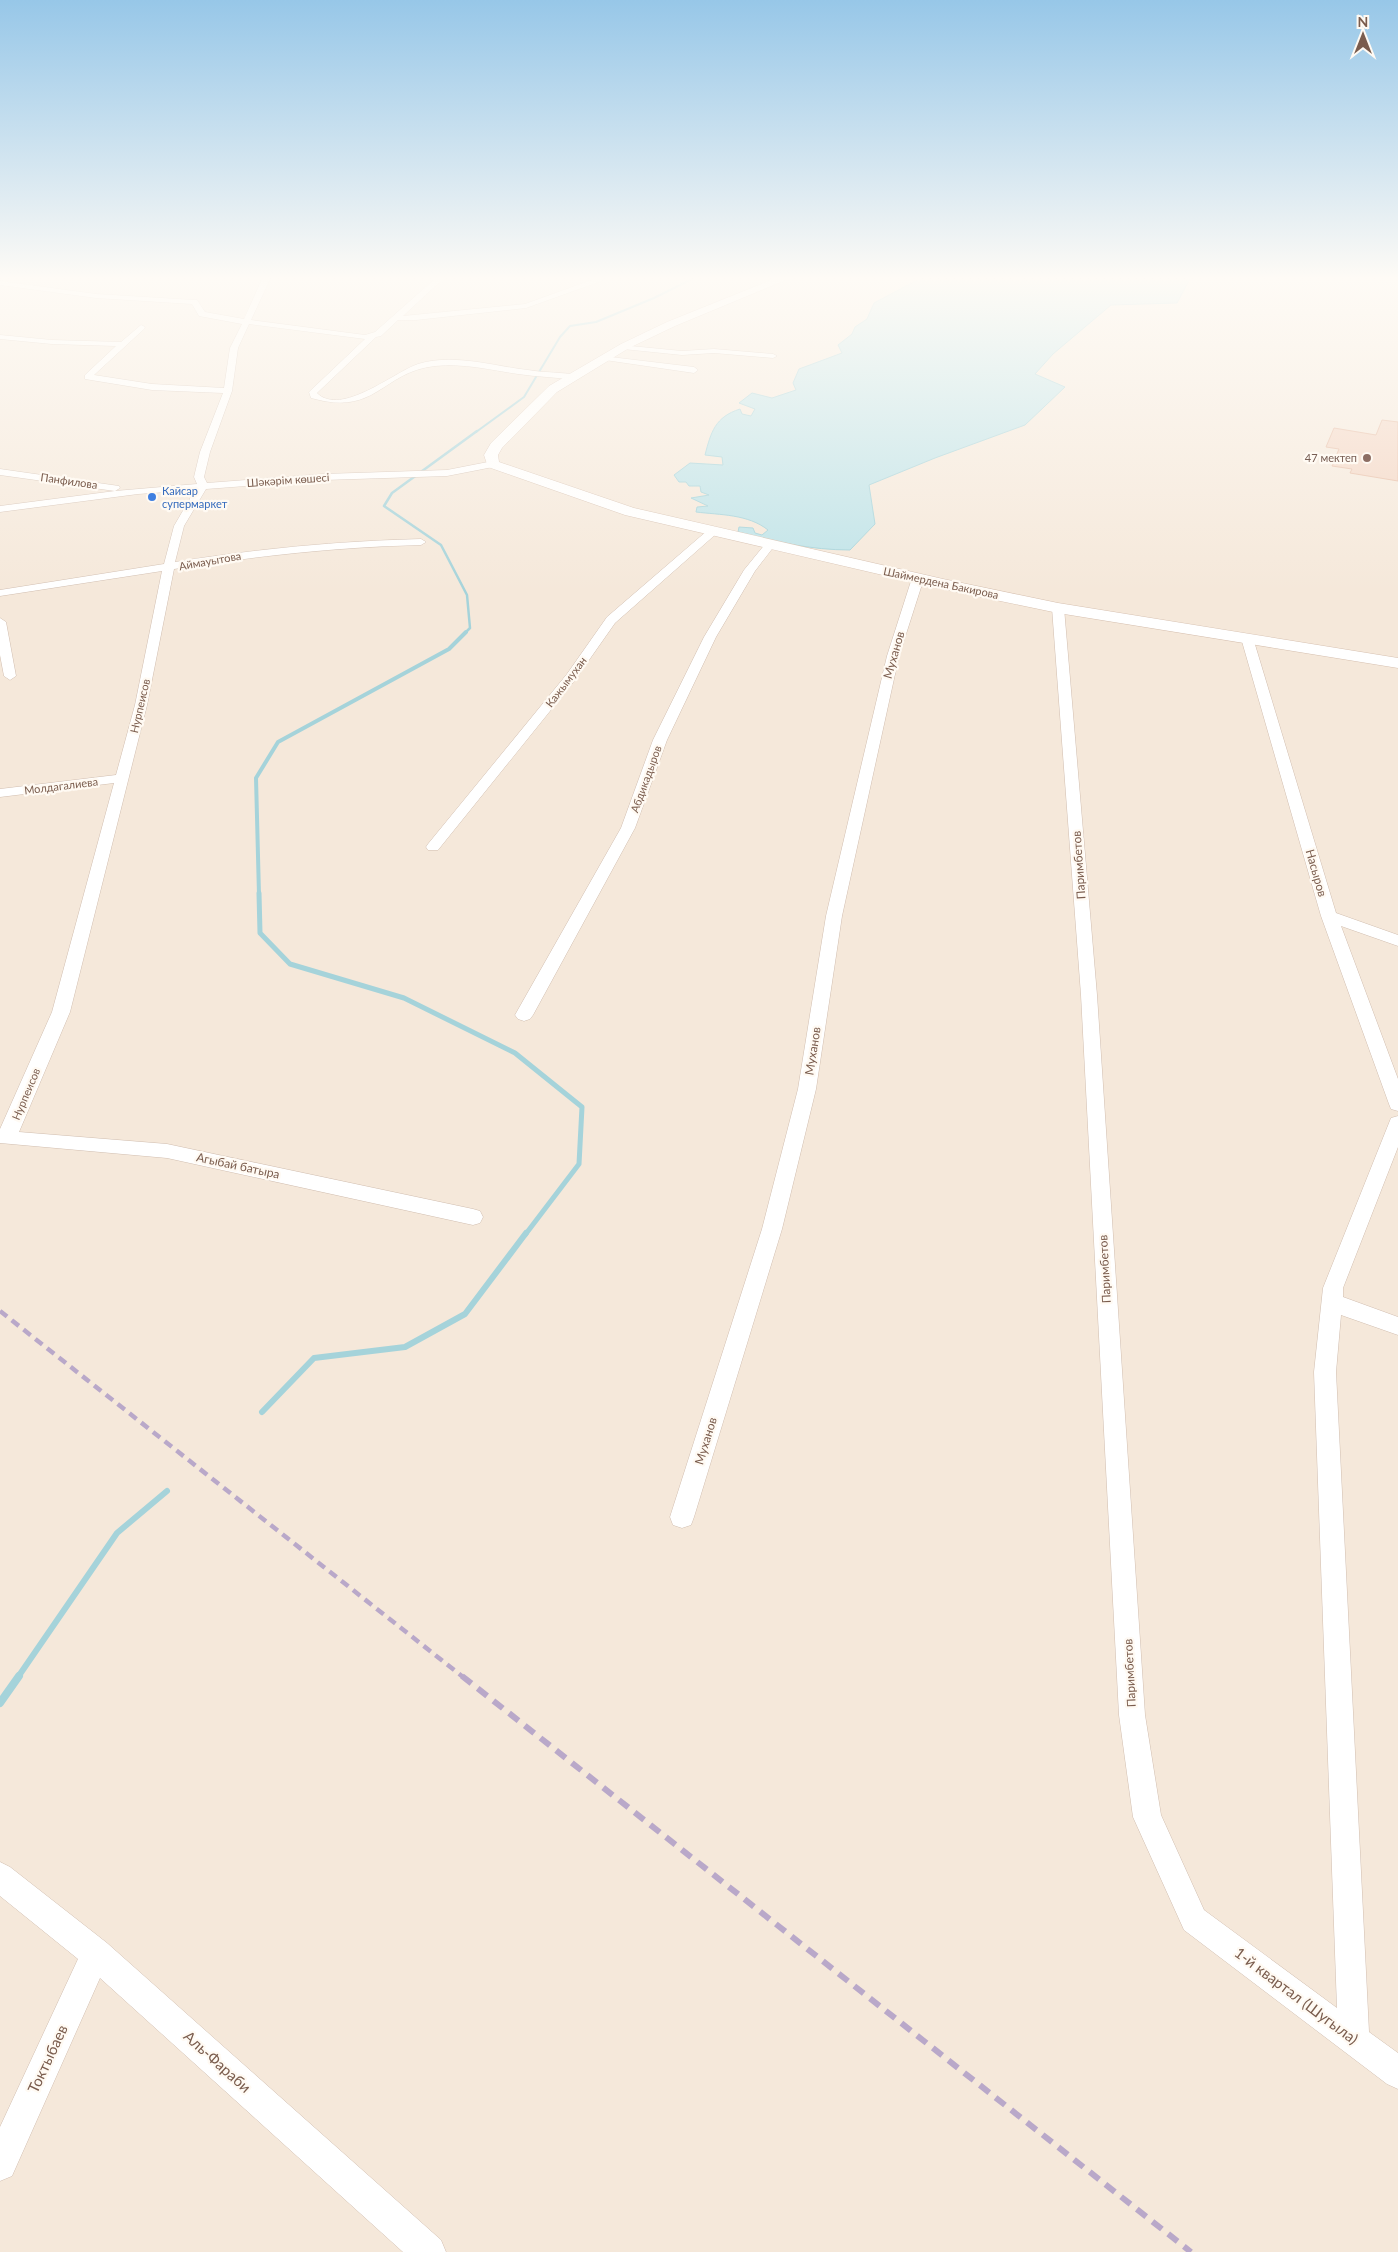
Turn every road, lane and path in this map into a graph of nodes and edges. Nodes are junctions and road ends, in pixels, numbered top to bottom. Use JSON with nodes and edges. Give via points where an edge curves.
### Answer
{"nodes":[{"id":1,"x":118,"y":382,"type":"edge"},
{"id":2,"x":229,"y":382,"type":"edge"},
{"id":3,"x":324,"y":382,"type":"edge"},
{"id":4,"x":390,"y":382,"type":"edge"},
{"id":5,"x":566,"y":382,"type":"edge"},
{"id":6,"x":228,"y":391,"type":"junction"},
{"id":7,"x":493,"y":464,"type":"junction"},
{"id":8,"x":0,"y":472,"type":"edge"},
{"id":9,"x":203,"y":485,"type":"junction"},
{"id":10,"x":138,"y":491,"type":"junction"},
{"id":11,"x":0,"y":509,"type":"edge"},
{"id":12,"x":712,"y":532,"type":"junction"},
{"id":13,"x":421,"y":542,"type":"dead end"},
{"id":14,"x":770,"y":545,"type":"junction"},
{"id":15,"x":168,"y":568,"type":"junction"},
{"id":16,"x":918,"y":578,"type":"junction"},
{"id":17,"x":0,"y":593,"type":"edge"},
{"id":18,"x":1058,"y":608,"type":"junction"},
{"id":19,"x":0,"y":622,"type":"edge"},
{"id":20,"x":1247,"y":638,"type":"junction"},
{"id":21,"x":1398,"y":663,"type":"edge"},
{"id":22,"x":10,"y":676,"type":"dead end"},
{"id":23,"x":122,"y":778,"type":"junction"},
{"id":24,"x":0,"y":793,"type":"edge"},
{"id":25,"x":433,"y":847,"type":"dead end"},
{"id":26,"x":1329,"y":916,"type":"junction"},
{"id":27,"x":1398,"y":941,"type":"edge"},
{"id":28,"x":524,"y":1015,"type":"dead end"},
{"id":29,"x":1398,"y":1104,"type":"edge"},
{"id":30,"x":1398,"y":1124,"type":"edge"},
{"id":31,"x":3,"y":1137,"type":"edge"},
{"id":32,"x":473,"y":1217,"type":"dead end"},
{"id":33,"x":1331,"y":1302,"type":"junction"},
{"id":34,"x":1398,"y":1326,"type":"edge"},
{"id":35,"x":682,"y":1518,"type":"dead end"},
{"id":36,"x":0,"y":1877,"type":"edge"},
{"id":37,"x":1194,"y":1920,"type":"joint"},
{"id":38,"x":96,"y":1954,"type":"junction"},
{"id":39,"x":1354,"y":2038,"type":"junction"},
{"id":40,"x":1398,"y":2073,"type":"edge"},
{"id":41,"x":0,"y":2164,"type":"edge"},
{"id":42,"x":429,"y":2252,"type":"edge"}],
"edges":[{"from":1,"to":6,"type":"street","via":[[152,388]]},
{"from":2,"to":6,"type":"street"},
{"from":3,"to":4,"type":"street","via":[[313,392],[314,396],[332,400],[356,399]]},
{"from":5,"to":7,"type":"street","via":[[553,389],[496,446],[491,455]]},
{"from":6,"to":9,"type":"street","via":[[205,452],[199,477]]},
{"from":7,"to":9,"type":"street","name":"Шәкәрім көшесі","via":[[465,471]]},
{"from":7,"to":12,"type":"street","name":"Шаймердена Бакирова","via":[[630,512]]},
{"from":8,"to":10,"type":"street","name":"Панфилова"},
{"from":9,"to":10,"type":"street","name":"Шәкәрім көшесі"},
{"from":9,"to":15,"type":"street","name":"Нурпеисов","via":[[179,526]]},
{"from":10,"to":11,"type":"street","name":"Шәкәрім көшесі"},
{"from":12,"to":14,"type":"street","name":"Шаймердена Бакирова"},
{"from":12,"to":25,"type":"street","name":"Кажымухан","via":[[611,620],[571,678]]},
{"from":13,"to":15,"type":"street","name":"Аймауытова","via":[[254,554]]},
{"from":14,"to":16,"type":"street","name":"Шаймердена Бакирова"},
{"from":14,"to":28,"type":"street","name":"Абдикадыров","via":[[750,570],[710,637],[660,740],[628,828]]},
{"from":15,"to":17,"type":"street","name":"Аймауытова"},
{"from":15,"to":23,"type":"street","name":"Нурпеисов","via":[[141,705]]},
{"from":16,"to":18,"type":"street","name":"Шаймердена Бакирова"},
{"from":16,"to":35,"type":"street","name":"Муханов","via":[[893,656],[858,804],[834,916],[798,1126],[772,1229]]},
{"from":18,"to":20,"type":"street","name":"Шаймердена Бакирова"},
{"from":18,"to":37,"type":"street","name":"Паримбетов","via":[[1089,995],[1132,1715],[1147,1817]]},
{"from":19,"to":22,"type":"street"},
{"from":20,"to":21,"type":"street","name":"Шаймердена Бакирова"},
{"from":20,"to":26,"type":"street","name":"Насыров"},
{"from":23,"to":24,"type":"street","name":"Молдагалиева"},
{"from":23,"to":31,"type":"street","name":"Нурпеисов","via":[[61,1012]]},
{"from":26,"to":27,"type":"street"},
{"from":26,"to":29,"type":"street","name":"Насыров"},
{"from":30,"to":33,"type":"street","via":[[1333,1288]]},
{"from":31,"to":32,"type":"street","name":"Агыбай батыра","via":[[168,1150]]},
{"from":33,"to":34,"type":"street"},
{"from":33,"to":39,"type":"street","via":[[1326,1372]]},
{"from":36,"to":38,"type":"street","name":"Аль-Фараби"},
{"from":37,"to":39,"type":"street","name":"1-й квартал (Шугыла)"},
{"from":38,"to":41,"type":"street","name":"Токтыбаев"},
{"from":38,"to":42,"type":"street","name":"Аль-Фараби"},
{"from":39,"to":40,"type":"street","name":"1-й квартал (Шугыла)"}]}
